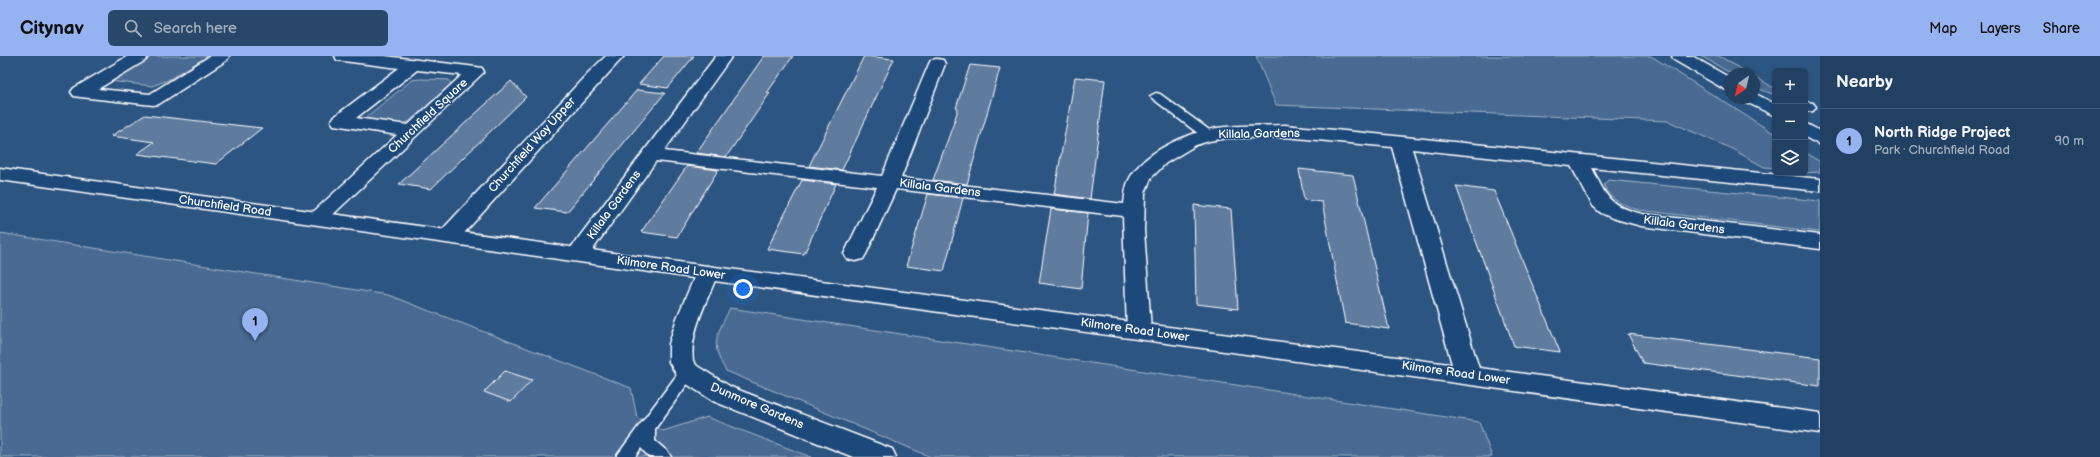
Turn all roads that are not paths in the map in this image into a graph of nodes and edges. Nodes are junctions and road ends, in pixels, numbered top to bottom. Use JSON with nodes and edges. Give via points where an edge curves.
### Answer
{"nodes":[{"id":1,"x":140,"y":56,"type":"edge"},
{"id":2,"x":221,"y":56,"type":"edge"},
{"id":3,"x":343,"y":56,"type":"edge"},
{"id":4,"x":616,"y":56,"type":"edge"},
{"id":5,"x":724,"y":56,"type":"edge"},
{"id":6,"x":1680,"y":56,"type":"edge"},
{"id":7,"x":414,"y":64,"type":"junction"},
{"id":8,"x":937,"y":64,"type":"dead end"},
{"id":9,"x":1724,"y":82,"type":"edge"},
{"id":10,"x":1156,"y":96,"type":"dead end"},
{"id":11,"x":1760,"y":102,"type":"edge"},
{"id":12,"x":1772,"y":108,"type":"edge"},
{"id":13,"x":412,"y":131,"type":"junction"},
{"id":14,"x":1808,"y":132,"type":"edge"},
{"id":15,"x":1208,"y":135,"type":"junction"},
{"id":16,"x":1820,"y":138,"type":"edge"},
{"id":17,"x":1400,"y":142,"type":"junction"},
{"id":18,"x":651,"y":155,"type":"junction"},
{"id":19,"x":1578,"y":160,"type":"junction"},
{"id":20,"x":0,"y":174,"type":"edge"},
{"id":21,"x":889,"y":182,"type":"junction"},
{"id":22,"x":1820,"y":185,"type":"edge"},
{"id":23,"x":1134,"y":211,"type":"junction"},
{"id":24,"x":318,"y":218,"type":"junction"},
{"id":25,"x":449,"y":236,"type":"junction"},
{"id":26,"x":1820,"y":242,"type":"edge"},
{"id":27,"x":578,"y":254,"type":"junction"},
{"id":28,"x":855,"y":254,"type":"dead end"},
{"id":29,"x":707,"y":273,"type":"junction"},
{"id":30,"x":1139,"y":330,"type":"junction"},
{"id":31,"x":688,"y":372,"type":"junction"},
{"id":32,"x":1468,"y":375,"type":"junction"},
{"id":33,"x":1820,"y":422,"type":"edge"},
{"id":34,"x":647,"y":426,"type":"junction"},
{"id":35,"x":625,"y":457,"type":"edge"},
{"id":36,"x":662,"y":457,"type":"edge"},
{"id":37,"x":882,"y":457,"type":"edge"}],
"edges":[{"from":1,"to":2,"type":"street","via":[[80,92],[153,100]]},
{"from":3,"to":7,"type":"street","name":"Churchfield Square"},
{"from":4,"to":25,"type":"street","name":"Churchfield Way Upper"},
{"from":5,"to":18,"type":"street","name":"Killala Gardens"},
{"from":6,"to":9,"type":"street"},
{"from":7,"to":13,"type":"street","name":"Churchfield Square","via":[[476,72]]},
{"from":7,"to":13,"type":"street","via":[[340,120]]},
{"from":8,"to":21,"type":"street","name":"Killala Gardens"},
{"from":10,"to":15,"type":"lane"},
{"from":11,"to":12,"type":"street"},
{"from":13,"to":24,"type":"street","name":"Churchfield Square"},
{"from":14,"to":16,"type":"street"},
{"from":15,"to":17,"type":"street","name":"Killala Gardens","via":[[1285,131]]},
{"from":15,"to":23,"type":"street","name":"Killala Gardens","via":[[1178,147],[1155,161],[1138,183]]},
{"from":17,"to":19,"type":"street","name":"Killala Gardens"},
{"from":17,"to":32,"type":"street"},
{"from":18,"to":21,"type":"street","name":"Killala Gardens"},
{"from":18,"to":27,"type":"street","name":"Killala Gardens"},
{"from":19,"to":22,"type":"street","name":"Killala Gardens"},
{"from":19,"to":26,"type":"street","name":"Killala Gardens","via":[[1600,202],[1621,214],[1640,220]]},
{"from":20,"to":24,"type":"street","name":"Churchfield Road"},
{"from":21,"to":23,"type":"street","name":"Killala Gardens"},
{"from":21,"to":28,"type":"street","name":"Killala Gardens"},
{"from":23,"to":30,"type":"street","name":"Killala Gardens"},
{"from":24,"to":25,"type":"street","name":"Churchfield Road"},
{"from":25,"to":27,"type":"street","name":"Kilmore Road Lower"},
{"from":27,"to":29,"type":"street","name":"Kilmore Road Lower"},
{"from":29,"to":30,"type":"street","name":"Kilmore Road Lower"},
{"from":29,"to":31,"type":"street","name":"Dunmore Gardens","via":[[681,342],[680,361]]},
{"from":30,"to":32,"type":"street","name":"Kilmore Road Lower"},
{"from":31,"to":34,"type":"lane"},
{"from":31,"to":37,"type":"street","name":"Dunmore Gardens","via":[[722,394]]},
{"from":32,"to":33,"type":"street","name":"Kilmore Road Lower"},
{"from":34,"to":35,"type":"lane"},
{"from":34,"to":36,"type":"lane","via":[[644,438],[648,447]]}]}
